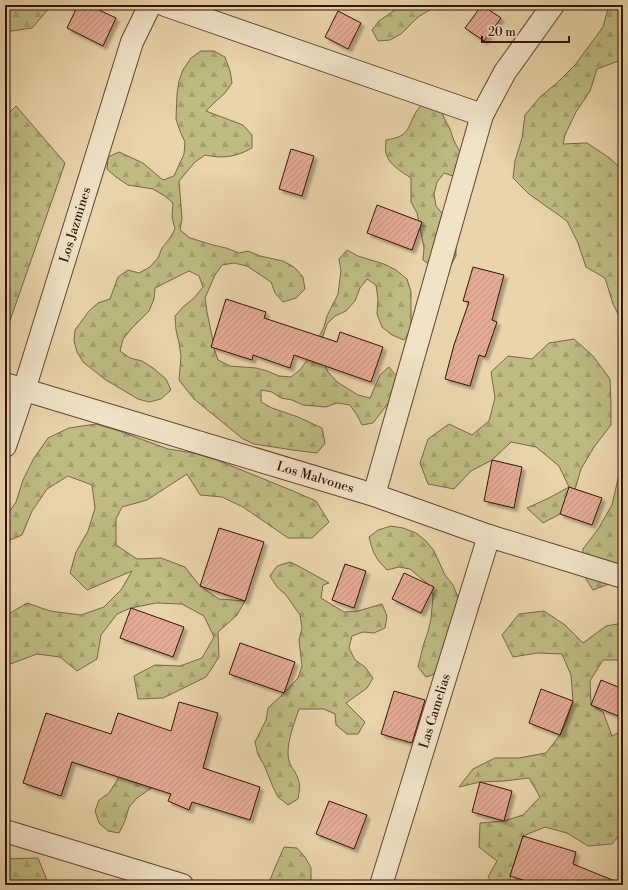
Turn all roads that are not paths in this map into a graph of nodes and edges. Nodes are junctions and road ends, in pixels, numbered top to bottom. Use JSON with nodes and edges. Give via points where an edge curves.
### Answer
{"nodes":[{"id":1,"x":150,"y":5,"type":"edge"},
{"id":2,"x":165,"y":5,"type":"edge"},
{"id":3,"x":553,"y":5,"type":"edge"},
{"id":4,"x":482,"y":115,"type":"junction"},
{"id":5,"x":15,"y":387,"type":"edge"},
{"id":6,"x":5,"y":446,"type":"edge"},
{"id":7,"x":374,"y":495,"type":"junction"},
{"id":8,"x":489,"y":536,"type":"junction"},
{"id":9,"x":623,"y":577,"type":"edge"},
{"id":10,"x":5,"y":831,"type":"edge"},
{"id":11,"x":182,"y":885,"type":"edge"},
{"id":12,"x":381,"y":885,"type":"edge"}],
"edges":[{"from":1,"to":5,"type":"street","name":"Los Jazmines","via":[[132,42]]},
{"from":2,"to":4,"type":"street"},
{"from":3,"to":4,"type":"street","via":[[505,72]]},
{"from":4,"to":7,"type":"street"},
{"from":5,"to":6,"type":"street","name":"Los Jazmines"},
{"from":5,"to":7,"type":"street","name":"Los Malvones"},
{"from":7,"to":8,"type":"street","name":"Los Malvones"},
{"from":8,"to":9,"type":"street","name":"Los Malvones"},
{"from":8,"to":12,"type":"street","name":"Las Camelias"},
{"from":10,"to":11,"type":"street"}]}
